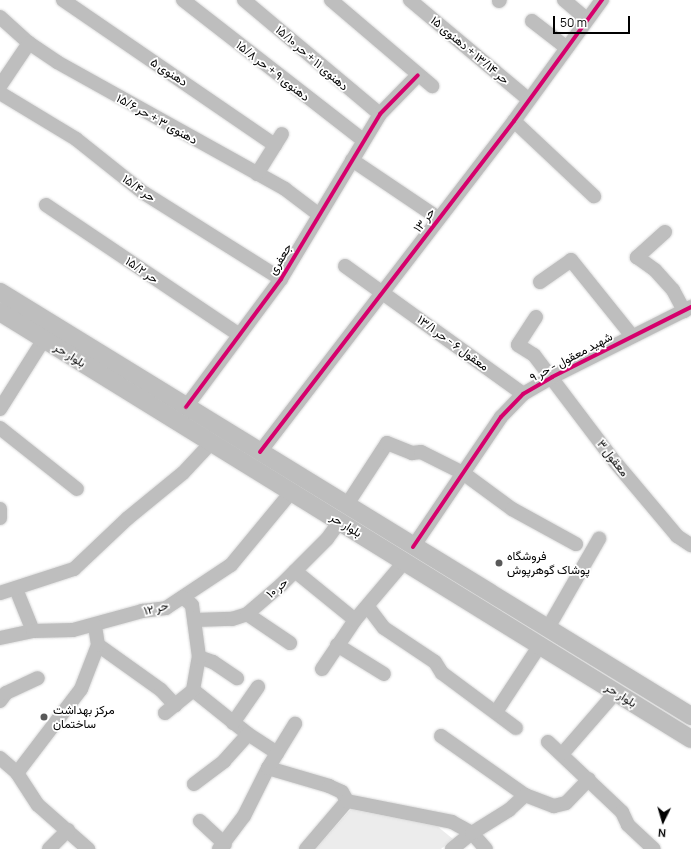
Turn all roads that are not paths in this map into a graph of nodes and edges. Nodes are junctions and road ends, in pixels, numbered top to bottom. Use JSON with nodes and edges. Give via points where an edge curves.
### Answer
{"nodes":[{"id":1,"x":63,"y":0,"type":"edge"},
{"id":2,"x":183,"y":0,"type":"edge"},
{"id":3,"x":244,"y":0,"type":"edge"},
{"id":4,"x":331,"y":0,"type":"edge"},
{"id":5,"x":410,"y":0,"type":"edge"},
{"id":6,"x":564,"y":0,"type":"edge"},
{"id":7,"x":602,"y":0,"type":"edge"},
{"id":8,"x":0,"y":17,"type":"edge"},
{"id":9,"x":587,"y":19,"type":"junction"},
{"id":10,"x":532,"y":21,"type":"dead end"},
{"id":11,"x":29,"y":43,"type":"junction"},
{"id":12,"x":567,"y":48,"type":"junction"},
{"id":13,"x":418,"y":74,"type":"junction"},
{"id":14,"x":0,"y":86,"type":"edge"},
{"id":15,"x":432,"y":86,"type":"dead end"},
{"id":16,"x":0,"y":92,"type":"edge"},
{"id":17,"x":529,"y":100,"type":"junction"},
{"id":18,"x":380,"y":114,"type":"junction"},
{"id":19,"x":514,"y":121,"type":"junction"},
{"id":20,"x":363,"y":140,"type":"junction"},
{"id":21,"x":352,"y":160,"type":"junction"},
{"id":22,"x":257,"y":174,"type":"junction"},
{"id":23,"x":594,"y":196,"type":"dead end"},
{"id":24,"x":46,"y":205,"type":"dead end"},
{"id":25,"x":318,"y":214,"type":"junction"},
{"id":26,"x":438,"y":218,"type":"junction"},
{"id":27,"x":665,"y":232,"type":"dead end"},
{"id":28,"x":345,"y":266,"type":"dead end"},
{"id":29,"x":281,"y":279,"type":"junction"},
{"id":30,"x":540,"y":282,"type":"dead end"},
{"id":31,"x":0,"y":292,"type":"edge"},
{"id":32,"x":383,"y":292,"type":"junction"},
{"id":33,"x":687,"y":309,"type":"edge"},
{"id":34,"x":0,"y":312,"type":"edge"},
{"id":35,"x":536,"y":317,"type":"dead end"},
{"id":36,"x":238,"y":334,"type":"junction"},
{"id":37,"x":632,"y":336,"type":"junction"},
{"id":38,"x":44,"y":339,"type":"junction"},
{"id":39,"x":552,"y":377,"type":"junction"},
{"id":40,"x":523,"y":394,"type":"junction"},
{"id":41,"x":186,"y":407,"type":"junction"},
{"id":42,"x":0,"y":409,"type":"edge"},
{"id":43,"x":0,"y":428,"type":"edge"},
{"id":44,"x":212,"y":442,"type":"junction"},
{"id":45,"x":260,"y":452,"type":"junction"},
{"id":46,"x":463,"y":473,"type":"junction"},
{"id":47,"x":77,"y":489,"type":"dead end"},
{"id":48,"x":292,"y":491,"type":"junction"},
{"id":49,"x":0,"y":508,"type":"edge"},
{"id":50,"x":343,"y":513,"type":"junction"},
{"id":51,"x":0,"y":518,"type":"edge"},
{"id":52,"x":599,"y":539,"type":"dead end"},
{"id":53,"x":576,"y":544,"type":"dead end"},
{"id":54,"x":691,"y":545,"type":"edge"},
{"id":55,"x":409,"y":554,"type":"junction"},
{"id":56,"x":295,"y":571,"type":"junction"},
{"id":57,"x":16,"y":589,"type":"junction"},
{"id":58,"x":0,"y":593,"type":"edge"},
{"id":59,"x":184,"y":598,"type":"junction"},
{"id":60,"x":368,"y":607,"type":"junction"},
{"id":61,"x":247,"y":614,"type":"junction"},
{"id":62,"x":195,"y":620,"type":"junction"},
{"id":63,"x":355,"y":620,"type":"junction"},
{"id":64,"x":95,"y":625,"type":"junction"},
{"id":65,"x":548,"y":628,"type":"junction"},
{"id":66,"x":33,"y":631,"type":"junction"},
{"id":67,"x":0,"y":638,"type":"edge"},
{"id":68,"x":290,"y":643,"type":"dead end"},
{"id":69,"x":98,"y":645,"type":"junction"},
{"id":70,"x":337,"y":645,"type":"junction"},
{"id":71,"x":540,"y":645,"type":"junction"},
{"id":72,"x":198,"y":657,"type":"junction"},
{"id":73,"x":322,"y":669,"type":"dead end"},
{"id":74,"x":384,"y":674,"type":"dead end"},
{"id":75,"x":38,"y":678,"type":"dead end"},
{"id":76,"x":237,"y":678,"type":"dead end"},
{"id":77,"x":258,"y":687,"type":"dead end"},
{"id":78,"x":193,"y":690,"type":"junction"},
{"id":79,"x":610,"y":699,"type":"dead end"},
{"id":80,"x":0,"y":701,"type":"edge"},
{"id":81,"x":496,"y":712,"type":"junction"},
{"id":82,"x":691,"y":716,"type":"edge"},
{"id":83,"x":233,"y":723,"type":"junction"},
{"id":84,"x":295,"y":724,"type":"dead end"},
{"id":85,"x":516,"y":728,"type":"dead end"},
{"id":86,"x":248,"y":734,"type":"junction"},
{"id":87,"x":441,"y":736,"type":"dead end"},
{"id":88,"x":691,"y":739,"type":"edge"},
{"id":89,"x":548,"y":742,"type":"dead end"},
{"id":90,"x":277,"y":753,"type":"junction"},
{"id":91,"x":563,"y":753,"type":"junction"},
{"id":92,"x":0,"y":758,"type":"edge"},
{"id":93,"x":268,"y":768,"type":"junction"},
{"id":94,"x":17,"y":772,"type":"junction"},
{"id":95,"x":589,"y":779,"type":"junction"},
{"id":96,"x":194,"y":784,"type":"dead end"},
{"id":97,"x":524,"y":795,"type":"junction"},
{"id":98,"x":347,"y":801,"type":"junction"},
{"id":99,"x":200,"y":821,"type":"dead end"},
{"id":100,"x":68,"y":830,"type":"junction"},
{"id":101,"x":472,"y":833,"type":"junction"},
{"id":102,"x":222,"y":846,"type":"edge"},
{"id":103,"x":49,"y":849,"type":"edge"},
{"id":104,"x":88,"y":849,"type":"edge"},
{"id":105,"x":306,"y":849,"type":"edge"},
{"id":106,"x":452,"y":849,"type":"edge"},
{"id":107,"x":486,"y":849,"type":"edge"},
{"id":108,"x":654,"y":849,"type":"edge"}],
"edges":[{"from":1,"to":22,"type":"street","name":"دهنوی ۵","via":[[279,140]]},
{"from":2,"to":20,"type":"street","name":"دهنوی ۹ + حر ۱۵/۸"},
{"from":3,"to":18,"type":"street","name":"دهنوی ۱۱ + حر ۱۵/۱۰"},
{"from":4,"to":13,"type":"street"},
{"from":5,"to":17,"type":"street","name":"حر ۱۳/۱۴ + دهنوی ۱۵"},
{"from":6,"to":9,"type":"street"},
{"from":7,"to":9,"type":"street","name":"حر ۱۳"},
{"from":8,"to":11,"type":"street","name":"دهنوی ۳ + حر ۱۵/۶"},
{"from":9,"to":12,"type":"street","name":"حر ۱۳"},
{"from":10,"to":12,"type":"street"},
{"from":11,"to":14,"type":"street"},
{"from":11,"to":22,"type":"street","name":"دهنوی ۳ + حر ۱۵/۶","via":[[143,113]]},
{"from":12,"to":17,"type":"street","name":"حر ۱۳"},
{"from":13,"to":15,"type":"street"},
{"from":13,"to":18,"type":"street","name":"جعفری"},
{"from":16,"to":29,"type":"street","name":"حر ۱۵/۴","via":[[76,139],[144,193]]},
{"from":17,"to":19,"type":"street","name":"حر ۱۳"},
{"from":18,"to":20,"type":"street","name":"جعفری"},
{"from":19,"to":23,"type":"street"},
{"from":19,"to":26,"type":"street","name":"حر ۱۳"},
{"from":20,"to":21,"type":"street","name":"جعفری"},
{"from":21,"to":25,"type":"street","name":"جعفری"},
{"from":21,"to":26,"type":"street"},
{"from":22,"to":25,"type":"street","name":"دهنوی ۳ + حر ۱۵/۶","via":[[285,189]]},
{"from":24,"to":36,"type":"street","name":"حر ۱۵/۲"},
{"from":25,"to":29,"type":"street","name":"جعفری"},
{"from":26,"to":32,"type":"street","name":"حر ۱۳"},
{"from":27,"to":33,"type":"street","via":[[637,257],[655,270]]},
{"from":28,"to":32,"type":"street","name":"معقول ۶ - حر ۱۳/۱"},
{"from":29,"to":36,"type":"street","name":"جعفری"},
{"from":30,"to":37,"type":"street","via":[[571,260]]},
{"from":31,"to":41,"type":"main road","name":"بلوار حر"},
{"from":32,"to":40,"type":"street","name":"معقول ۶ - حر ۱۳/۱"},
{"from":32,"to":45,"type":"street","name":"حر ۱۳"},
{"from":33,"to":37,"type":"street","name":"شهید معقول - حر ۹"},
{"from":34,"to":38,"type":"main road","name":"بلوار حر"},
{"from":35,"to":39,"type":"street","name":"معقول ۳","via":[[518,345],[534,356]]},
{"from":36,"to":41,"type":"street","name":"جعفری"},
{"from":37,"to":39,"type":"street","name":"شهید معقول - حر ۹"},
{"from":38,"to":42,"type":"street"},
{"from":38,"to":44,"type":"main road","name":"بلوار حر"},
{"from":39,"to":40,"type":"street","name":"شهید معقول - حر ۹"},
{"from":39,"to":54,"type":"street","name":"معقول ۳","via":[[615,462],[677,536]]},
{"from":40,"to":46,"type":"street","name":"شهید معقول - حر ۹","via":[[501,417]]},
{"from":41,"to":45,"type":"main road","name":"بلوار حر"},
{"from":43,"to":47,"type":"street"},
{"from":44,"to":48,"type":"main road","name":"بلوار حر"},
{"from":44,"to":57,"type":"street","via":[[183,473],[128,518],[74,569]]},
{"from":45,"to":50,"type":"main road","name":"بلوار حر"},
{"from":46,"to":50,"type":"street","name":"حر ۱۰","via":[[422,452],[412,453],[386,443]]},
{"from":46,"to":53,"type":"street","via":[[512,509]]},
{"from":46,"to":55,"type":"street","name":"شهید معقول - حر ۹"},
{"from":48,"to":50,"type":"main road","name":"بلوار حر"},
{"from":48,"to":59,"type":"street","name":"حر ۱۲","via":[[231,565]]},
{"from":49,"to":51,"type":"street"},
{"from":50,"to":55,"type":"main road","name":"بلوار حر"},
{"from":50,"to":56,"type":"street","name":"حر ۱۰","via":[[327,539]]},
{"from":52,"to":65,"type":"street"},
{"from":55,"to":60,"type":"street","name":"شهید معقول - حر ۹"},
{"from":55,"to":65,"type":"main road","name":"بلوار حر"},
{"from":55,"to":71,"type":"main road","name":"بلوار حر"},
{"from":56,"to":61,"type":"street","name":"حر ۱۰"},
{"from":56,"to":63,"type":"street"},
{"from":57,"to":58,"type":"street"},
{"from":57,"to":66,"type":"street"},
{"from":59,"to":62,"type":"street","via":[[192,605]]},
{"from":59,"to":64,"type":"street","name":"حر ۱۲","via":[[166,608],[142,611]]},
{"from":60,"to":63,"type":"street","name":"شهید معقول - حر ۹"},
{"from":60,"to":81,"type":"street","via":[[384,628],[435,662],[442,673]]},
{"from":61,"to":62,"type":"street","name":"حر ۱۰","via":[[232,619]]},
{"from":61,"to":68,"type":"street"},
{"from":62,"to":72,"type":"street"},
{"from":63,"to":70,"type":"street","name":"شهید معقول - حر ۹"},
{"from":64,"to":66,"type":"street","name":"حر ۱۲","via":[[73,630]]},
{"from":64,"to":69,"type":"street"},
{"from":65,"to":82,"type":"main road","name":"بلوار حر"},
{"from":66,"to":67,"type":"street","name":"حر ۱۲"},
{"from":69,"to":78,"type":"street","via":[[161,690],[170,709]]},
{"from":69,"to":94,"type":"street","via":[[81,688]]},
{"from":70,"to":73,"type":"street","name":"شهید معقول - حر ۹"},
{"from":70,"to":74,"type":"street"},
{"from":71,"to":81,"type":"street"},
{"from":71,"to":88,"type":"main road","name":"بلوار حر"},
{"from":72,"to":76,"type":"street","via":[[213,662]]},
{"from":72,"to":78,"type":"street"},
{"from":75,"to":80,"type":"street","via":[[6,693]]},
{"from":77,"to":83,"type":"street"},
{"from":78,"to":83,"type":"street"},
{"from":79,"to":91,"type":"street"},
{"from":81,"to":85,"type":"street"},
{"from":83,"to":86,"type":"street"},
{"from":84,"to":90,"type":"street"},
{"from":86,"to":90,"type":"street"},
{"from":86,"to":96,"type":"street","via":[[224,761]]},
{"from":87,"to":97,"type":"street"},
{"from":89,"to":91,"type":"street"},
{"from":90,"to":93,"type":"street"},
{"from":91,"to":95,"type":"street"},
{"from":92,"to":94,"type":"street"},
{"from":93,"to":98,"type":"street","via":[[329,786],[342,792]]},
{"from":93,"to":102,"type":"street","via":[[244,816]]},
{"from":94,"to":100,"type":"street","via":[[38,805]]},
{"from":95,"to":97,"type":"street","via":[[566,803],[559,806]]},
{"from":95,"to":108,"type":"street","via":[[622,812],[628,825]]},
{"from":97,"to":101,"type":"street","via":[[492,822]]},
{"from":98,"to":101,"type":"street","via":[[452,822]]},
{"from":98,"to":105,"type":"street"},
{"from":99,"to":102,"type":"street"},
{"from":100,"to":103,"type":"street"},
{"from":100,"to":104,"type":"street"},
{"from":101,"to":106,"type":"street"},
{"from":101,"to":107,"type":"street"}]}
